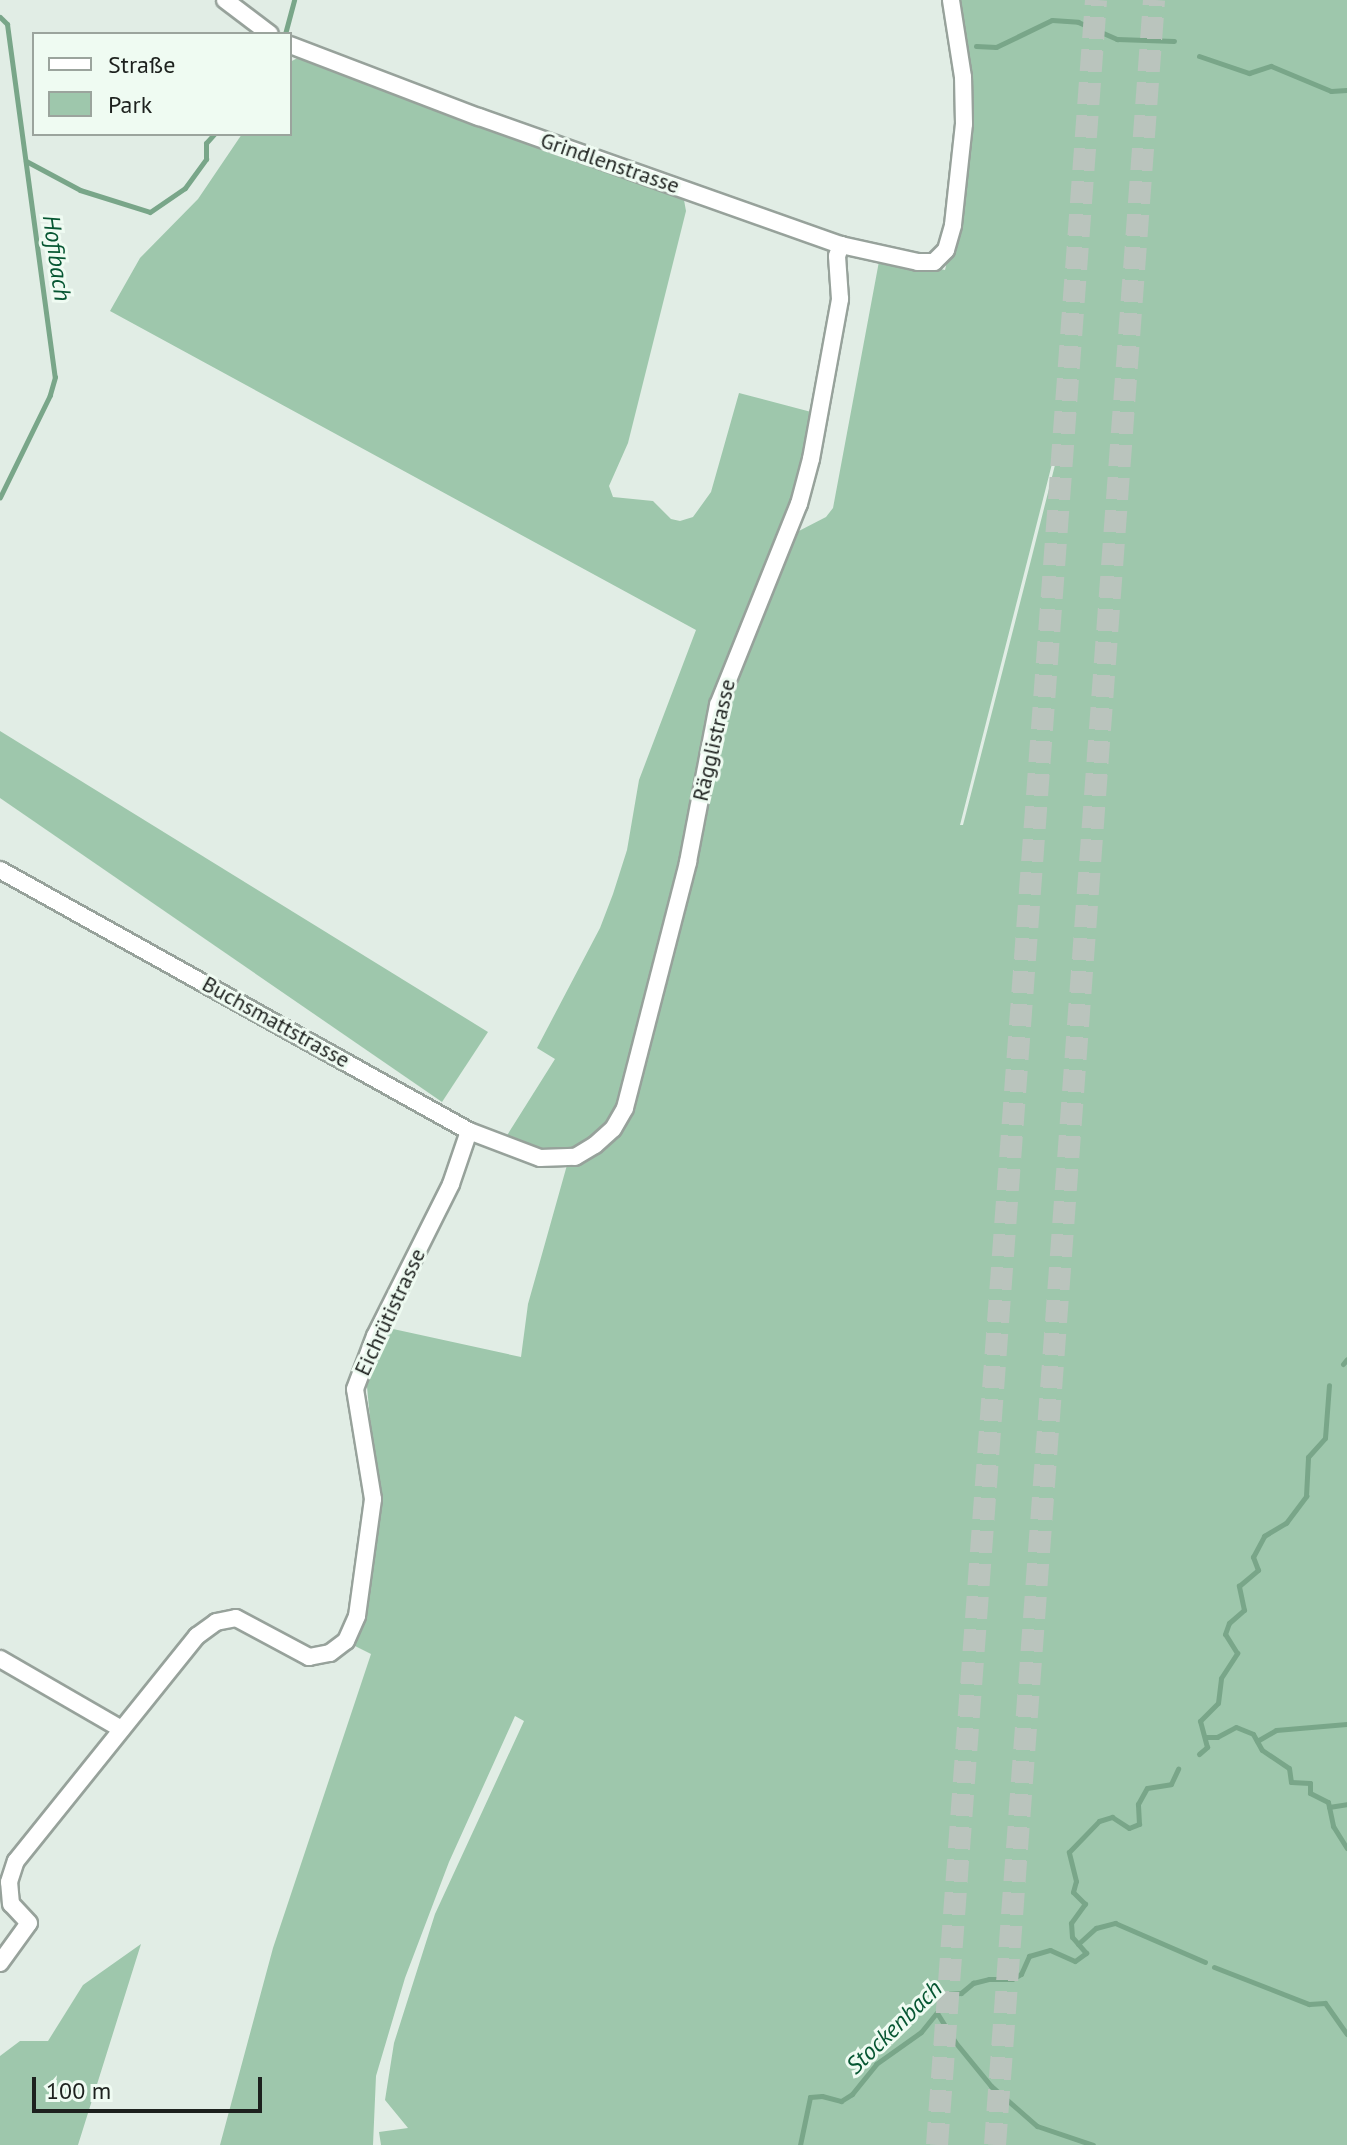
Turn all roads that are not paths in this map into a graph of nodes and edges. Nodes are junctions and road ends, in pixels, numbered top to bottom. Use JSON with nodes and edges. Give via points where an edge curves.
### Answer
{"nodes":[{"id":1,"x":225,"y":0,"type":"edge"},
{"id":2,"x":951,"y":0,"type":"edge"},
{"id":3,"x":267,"y":32,"type":"edge"},
{"id":4,"x":292,"y":46,"type":"edge"},
{"id":5,"x":841,"y":245,"type":"junction"},
{"id":6,"x":0,"y":870,"type":"edge"},
{"id":7,"x":469,"y":1131,"type":"junction"},
{"id":8,"x":558,"y":1160,"type":"joint"},
{"id":9,"x":0,"y":1659,"type":"edge"},
{"id":10,"x":121,"y":1729,"type":"junction"},
{"id":11,"x":0,"y":1963,"type":"edge"}],
"edges":[{"from":1,"to":3,"type":"street"},
{"from":2,"to":5,"type":"street","name":"Grindlenstrasse","via":[[964,124],[946,250],[934,262],[918,262]]},
{"from":4,"to":5,"type":"street","name":"Grindlenstrasse"},
{"from":5,"to":8,"type":"street","name":"Rägglistrasse","via":[[840,299],[811,459],[781,553],[718,705],[688,862],[625,1108],[595,1145]]},
{"from":6,"to":7,"type":"street","name":"Buchsmattstrasse"},
{"from":7,"to":8,"type":"street","name":"Buchsmattstrasse"},
{"from":7,"to":10,"type":"street","name":"Eichrütistrasse","via":[[451,1184],[375,1336],[355,1389],[373,1499],[357,1616],[346,1641],[330,1653],[309,1657],[253,1624],[236,1618],[216,1622],[197,1636]]},
{"from":9,"to":10,"type":"street"},
{"from":10,"to":11,"type":"street","via":[[16,1861],[9,1882],[11,1904],[29,1923]]}]}
